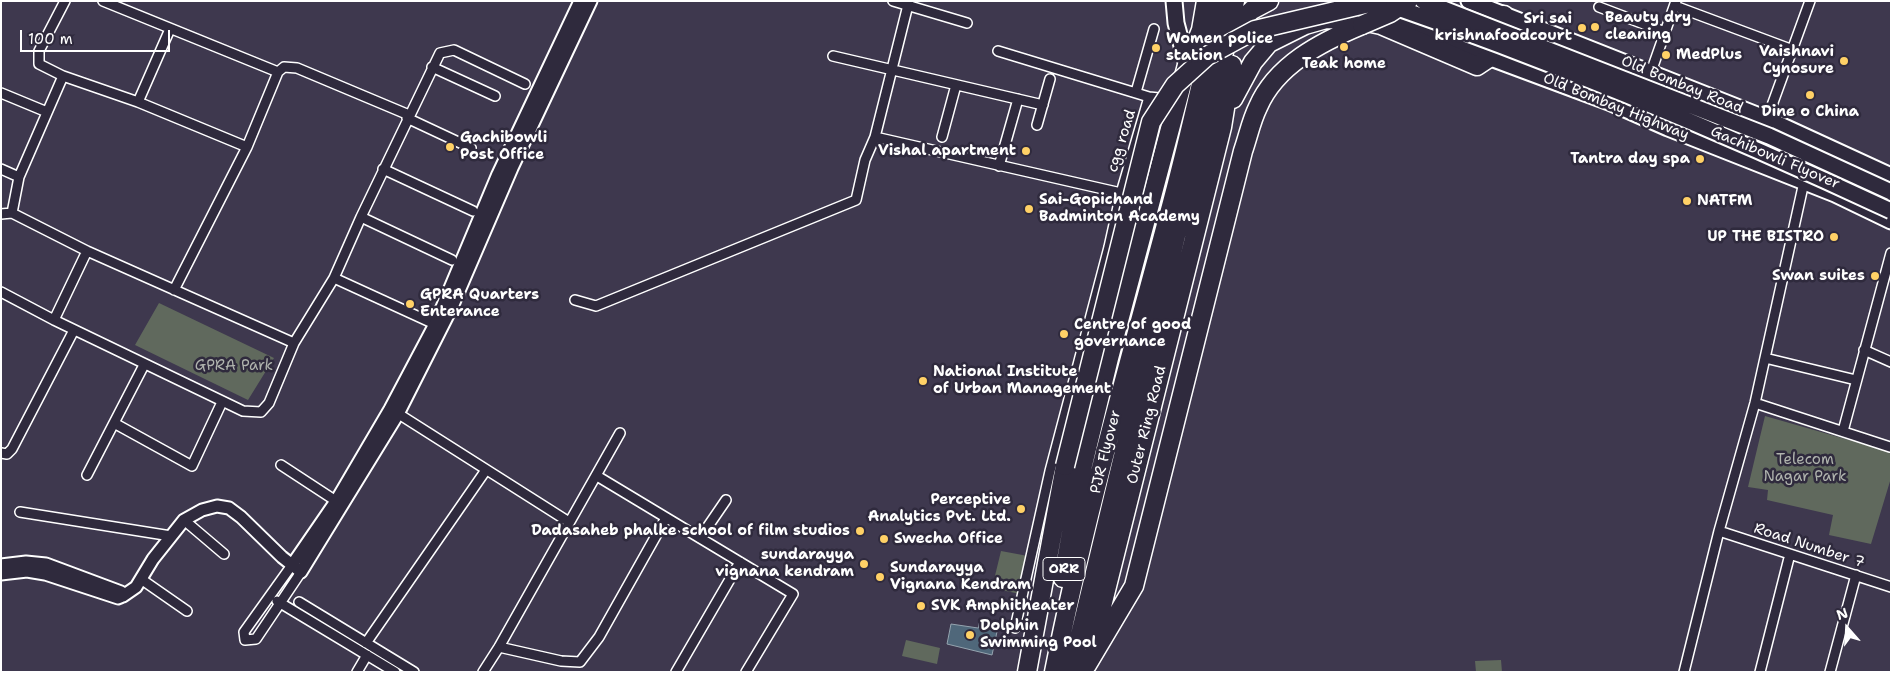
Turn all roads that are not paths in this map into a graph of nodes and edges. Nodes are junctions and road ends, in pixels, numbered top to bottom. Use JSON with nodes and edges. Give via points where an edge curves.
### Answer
{"nodes":[{"id":1,"x":65,"y":1,"type":"edge"},
{"id":2,"x":104,"y":1,"type":"edge"},
{"id":3,"x":580,"y":1,"type":"edge"},
{"id":4,"x":591,"y":1,"type":"edge"},
{"id":5,"x":893,"y":1,"type":"edge"},
{"id":6,"x":1174,"y":1,"type":"edge"},
{"id":7,"x":1194,"y":1,"type":"edge"},
{"id":8,"x":1206,"y":1,"type":"edge"},
{"id":9,"x":1220,"y":1,"type":"edge"},
{"id":10,"x":1235,"y":1,"type":"edge"},
{"id":11,"x":1244,"y":1,"type":"edge"},
{"id":12,"x":1269,"y":1,"type":"edge"},
{"id":13,"x":1338,"y":1,"type":"edge"},
{"id":14,"x":1378,"y":1,"type":"edge"},
{"id":15,"x":1408,"y":1,"type":"edge"},
{"id":16,"x":1423,"y":1,"type":"edge"},
{"id":17,"x":1810,"y":1,"type":"edge"},
{"id":18,"x":1475,"y":2,"type":"edge"},
{"id":19,"x":908,"y":3,"type":"edge"},
{"id":20,"x":1676,"y":4,"type":"edge"},
{"id":21,"x":1599,"y":7,"type":"dead end"},
{"id":22,"x":1504,"y":15,"type":"junction"},
{"id":23,"x":1239,"y":22,"type":"junction"},
{"id":24,"x":967,"y":23,"type":"dead end"},
{"id":25,"x":170,"y":29,"type":"junction"},
{"id":26,"x":1154,"y":29,"type":"dead end"},
{"id":27,"x":1201,"y":30,"type":"junction"},
{"id":28,"x":1666,"y":32,"type":"junction"},
{"id":29,"x":1793,"y":50,"type":"junction"},
{"id":30,"x":998,"y":52,"type":"dead end"},
{"id":31,"x":833,"y":56,"type":"dead end"},
{"id":32,"x":1489,"y":58,"type":"junction"},
{"id":33,"x":1187,"y":65,"type":"junction"},
{"id":34,"x":432,"y":67,"type":"junction"},
{"id":35,"x":890,"y":70,"type":"junction"},
{"id":36,"x":278,"y":72,"type":"junction"},
{"id":37,"x":1651,"y":72,"type":"junction"},
{"id":38,"x":63,"y":76,"type":"junction"},
{"id":39,"x":1050,"y":80,"type":"dead end"},
{"id":40,"x":525,"y":84,"type":"dead end"},
{"id":41,"x":956,"y":85,"type":"junction"},
{"id":42,"x":1136,"y":92,"type":"junction"},
{"id":43,"x":1,"y":93,"type":"edge"},
{"id":44,"x":495,"y":96,"type":"dead end"},
{"id":45,"x":1149,"y":97,"type":"junction"},
{"id":46,"x":1018,"y":99,"type":"junction"},
{"id":47,"x":1179,"y":100,"type":"junction"},
{"id":48,"x":138,"y":102,"type":"junction"},
{"id":49,"x":1043,"y":105,"type":"junction"},
{"id":50,"x":48,"y":112,"type":"junction"},
{"id":51,"x":408,"y":117,"type":"junction"},
{"id":52,"x":1767,"y":119,"type":"junction"},
{"id":53,"x":1037,"y":125,"type":"dead end"},
{"id":54,"x":1222,"y":127,"type":"junction"},
{"id":55,"x":875,"y":137,"type":"junction"},
{"id":56,"x":942,"y":137,"type":"dead end"},
{"id":57,"x":247,"y":147,"type":"junction"},
{"id":58,"x":471,"y":148,"type":"dead end"},
{"id":59,"x":999,"y":166,"type":"junction"},
{"id":60,"x":1,"y":169,"type":"edge"},
{"id":61,"x":383,"y":169,"type":"junction"},
{"id":62,"x":1891,"y":176,"type":"edge"},
{"id":63,"x":19,"y":177,"type":"junction"},
{"id":64,"x":1804,"y":182,"type":"junction"},
{"id":65,"x":1891,"y":192,"type":"edge"},
{"id":66,"x":1121,"y":193,"type":"junction"},
{"id":67,"x":473,"y":211,"type":"dead end"},
{"id":68,"x":1891,"y":211,"type":"edge"},
{"id":69,"x":12,"y":212,"type":"junction"},
{"id":70,"x":1,"y":214,"type":"edge"},
{"id":71,"x":360,"y":217,"type":"junction"},
{"id":72,"x":1891,"y":221,"type":"edge"},
{"id":73,"x":88,"y":251,"type":"junction"},
{"id":74,"x":1891,"y":253,"type":"edge"},
{"id":75,"x":452,"y":260,"type":"dead end"},
{"id":76,"x":334,"y":278,"type":"junction"},
{"id":77,"x":174,"y":290,"type":"junction"},
{"id":78,"x":1,"y":292,"type":"edge"},
{"id":79,"x":575,"y":300,"type":"dead end"},
{"id":80,"x":54,"y":320,"type":"junction"},
{"id":81,"x":439,"y":326,"type":"junction"},
{"id":82,"x":74,"y":330,"type":"junction"},
{"id":83,"x":294,"y":343,"type":"junction"},
{"id":84,"x":1864,"y":350,"type":"junction"},
{"id":85,"x":1764,"y":358,"type":"junction"},
{"id":86,"x":1891,"y":362,"type":"edge"},
{"id":87,"x":144,"y":365,"type":"junction"},
{"id":88,"x":1856,"y":380,"type":"junction"},
{"id":89,"x":222,"y":402,"type":"junction"},
{"id":90,"x":1755,"y":403,"type":"junction"},
{"id":91,"x":394,"y":412,"type":"junction"},
{"id":92,"x":114,"y":423,"type":"junction"},
{"id":93,"x":1843,"y":431,"type":"junction"},
{"id":94,"x":620,"y":433,"type":"dead end"},
{"id":95,"x":1890,"y":447,"type":"edge"},
{"id":96,"x":1,"y":454,"type":"edge"},
{"id":97,"x":282,"y":465,"type":"dead end"},
{"id":98,"x":486,"y":470,"type":"junction"},
{"id":99,"x":87,"y":475,"type":"dead end"},
{"id":100,"x":597,"y":476,"type":"junction"},
{"id":101,"x":726,"y":500,"type":"dead end"},
{"id":102,"x":336,"y":501,"type":"junction"},
{"id":103,"x":20,"y":512,"type":"dead end"},
{"id":104,"x":666,"y":518,"type":"junction"},
{"id":105,"x":184,"y":520,"type":"junction"},
{"id":106,"x":569,"y":522,"type":"junction"},
{"id":107,"x":1719,"y":531,"type":"junction"},
{"id":108,"x":171,"y":536,"type":"junction"},
{"id":109,"x":700,"y":538,"type":"junction"},
{"id":110,"x":224,"y":554,"type":"dead end"},
{"id":111,"x":1790,"y":554,"type":"junction"},
{"id":112,"x":740,"y":562,"type":"junction"},
{"id":113,"x":1,"y":565,"type":"edge"},
{"id":114,"x":297,"y":568,"type":"junction"},
{"id":115,"x":1,"y":574,"type":"edge"},
{"id":116,"x":1856,"y":575,"type":"junction"},
{"id":117,"x":141,"y":579,"type":"junction"},
{"id":118,"x":1891,"y":587,"type":"edge"},
{"id":119,"x":121,"y":595,"type":"junction"},
{"id":120,"x":270,"y":596,"type":"junction"},
{"id":121,"x":299,"y":602,"type":"dead end"},
{"id":122,"x":280,"y":603,"type":"junction"},
{"id":123,"x":186,"y":611,"type":"dead end"},
{"id":124,"x":1015,"y":628,"type":"dead end"},
{"id":125,"x":366,"y":643,"type":"junction"},
{"id":126,"x":499,"y":647,"type":"junction"},
{"id":127,"x":367,"y":655,"type":"junction"},
{"id":128,"x":1086,"y":668,"type":"edge"},
{"id":129,"x":357,"y":672,"type":"edge"},
{"id":130,"x":395,"y":672,"type":"edge"},
{"id":131,"x":414,"y":672,"type":"edge"},
{"id":132,"x":483,"y":672,"type":"edge"},
{"id":133,"x":676,"y":672,"type":"edge"},
{"id":134,"x":746,"y":672,"type":"edge"},
{"id":135,"x":1027,"y":672,"type":"edge"},
{"id":136,"x":1045,"y":672,"type":"edge"},
{"id":137,"x":1054,"y":672,"type":"edge"},
{"id":138,"x":1071,"y":672,"type":"edge"},
{"id":139,"x":1684,"y":672,"type":"edge"},
{"id":140,"x":1760,"y":672,"type":"edge"},
{"id":141,"x":1830,"y":672,"type":"edge"}],
"edges":[{"from":1,"to":38,"type":"street","via":[[39,51],[39,64]]},
{"from":2,"to":25,"type":"street"},
{"from":3,"to":81,"type":"street","via":[[495,182]]},
{"from":4,"to":81,"type":"street"},
{"from":5,"to":19,"type":"street"},
{"from":6,"to":33,"type":"main road"},
{"from":7,"to":27,"type":"highway"},
{"from":8,"to":27,"type":"highway","number":"ORR"},
{"from":9,"to":137,"type":"highway","name":"PJR Flyover","via":[[1167,221],[1136,329],[1072,583]]},
{"from":10,"to":138,"type":"highway","name":"PJR Flyover","via":[[1206,135],[1174,246]]},
{"from":11,"to":23,"type":"highway","name":"Outer Ring Road"},
{"from":12,"to":23,"type":"highway"},
{"from":13,"to":32,"type":"main road","name":"Old Bombay Highway"},
{"from":14,"to":68,"type":"main road","name":"Gachibowli Flyover","bridge":true,"via":[[1616,92],[1816,175]]},
{"from":14,"to":135,"type":"highway","bridge":true,"via":[[1255,30],[1207,56],[1175,85],[1151,122],[1065,466]]},
{"from":15,"to":128,"type":"highway","bridge":true,"via":[[1390,13],[1312,49],[1280,74],[1258,106],[1243,152],[1134,586]]},
{"from":16,"to":65,"type":"main road","name":"Gachibowli Flyover","bridge":true,"via":[[1760,133]]},
{"from":17,"to":29,"type":"street"},
{"from":18,"to":22,"type":"main road","name":"Old Bombay Road"},
{"from":19,"to":24,"type":"street"},
{"from":19,"to":35,"type":"street"},
{"from":20,"to":28,"type":"street"},
{"from":20,"to":29,"type":"street"},
{"from":21,"to":28,"type":"street"},
{"from":22,"to":32,"type":"highway"},
{"from":22,"to":37,"type":"main road","name":"Old Bombay Road"},
{"from":23,"to":54,"type":"highway","name":"Outer Ring Road"},
{"from":25,"to":36,"type":"street"},
{"from":25,"to":48,"type":"street"},
{"from":26,"to":42,"type":"street"},
{"from":27,"to":33,"type":"highway","number":"ORR"},
{"from":28,"to":37,"type":"street"},
{"from":29,"to":52,"type":"street"},
{"from":30,"to":42,"type":"street"},
{"from":31,"to":35,"type":"street"},
{"from":32,"to":54,"type":"highway","via":[[1477,66],[1381,25],[1326,19],[1305,25],[1269,43],[1252,62]]},
{"from":32,"to":64,"type":"main road","name":"Old Bombay Highway","via":[[1608,102]]},
{"from":33,"to":47,"type":"highway","number":"ORR"},
{"from":34,"to":40,"type":"street","via":[[440,53],[454,50]]},
{"from":34,"to":44,"type":"street"},
{"from":34,"to":51,"type":"street"},
{"from":35,"to":41,"type":"street"},
{"from":35,"to":55,"type":"street"},
{"from":36,"to":51,"type":"street","via":[[284,67],[296,68]]},
{"from":36,"to":57,"type":"street"},
{"from":37,"to":52,"type":"main road","name":"Old Bombay Road"},
{"from":38,"to":48,"type":"street"},
{"from":38,"to":50,"type":"street"},
{"from":39,"to":49,"type":"street"},
{"from":41,"to":46,"type":"street"},
{"from":41,"to":56,"type":"street"},
{"from":42,"to":45,"type":"street"},
{"from":43,"to":50,"type":"street"},
{"from":45,"to":47,"type":"street","name":"cgg road"},
{"from":45,"to":66,"type":"street","name":"cgg road"},
{"from":46,"to":49,"type":"street"},
{"from":46,"to":59,"type":"street"},
{"from":47,"to":136,"type":"highway","number":"ORR","via":[[1132,269],[1083,466]]},
{"from":48,"to":57,"type":"street"},
{"from":49,"to":53,"type":"street"},
{"from":50,"to":63,"type":"street"},
{"from":51,"to":58,"type":"street"},
{"from":51,"to":61,"type":"street"},
{"from":52,"to":62,"type":"main road","name":"Old Bombay Road"},
{"from":54,"to":128,"type":"highway","name":"Outer Ring Road"},
{"from":55,"to":59,"type":"street"},
{"from":55,"to":79,"type":"street","via":[[865,160],[856,200],[596,306]]},
{"from":57,"to":77,"type":"street"},
{"from":59,"to":66,"type":"street"},
{"from":60,"to":63,"type":"street"},
{"from":61,"to":67,"type":"street"},
{"from":61,"to":71,"type":"street"},
{"from":63,"to":69,"type":"street"},
{"from":64,"to":72,"type":"main road","name":"Old Bombay Highway"},
{"from":64,"to":85,"type":"street"},
{"from":66,"to":124,"type":"street","name":"cgg road"},
{"from":69,"to":70,"type":"street"},
{"from":69,"to":73,"type":"street"},
{"from":71,"to":75,"type":"street"},
{"from":71,"to":76,"type":"street"},
{"from":73,"to":77,"type":"street"},
{"from":73,"to":80,"type":"street"},
{"from":74,"to":84,"type":"street"},
{"from":76,"to":81,"type":"street"},
{"from":76,"to":83,"type":"street"},
{"from":77,"to":83,"type":"street"},
{"from":78,"to":80,"type":"street"},
{"from":80,"to":82,"type":"street"},
{"from":81,"to":91,"type":"street"},
{"from":82,"to":87,"type":"street"},
{"from":82,"to":96,"type":"street","via":[[12,449]]},
{"from":83,"to":89,"type":"street","via":[[269,403],[261,412],[243,411]]},
{"from":84,"to":86,"type":"street"},
{"from":84,"to":88,"type":"street"},
{"from":85,"to":88,"type":"street"},
{"from":85,"to":90,"type":"street"},
{"from":87,"to":89,"type":"street"},
{"from":87,"to":92,"type":"street"},
{"from":88,"to":93,"type":"street"},
{"from":89,"to":92,"type":"street","via":[[192,466]]},
{"from":90,"to":93,"type":"street"},
{"from":90,"to":107,"type":"street"},
{"from":91,"to":98,"type":"street"},
{"from":91,"to":102,"type":"street"},
{"from":91,"to":114,"type":"street"},
{"from":92,"to":99,"type":"street"},
{"from":93,"to":95,"type":"street"},
{"from":94,"to":100,"type":"street"},
{"from":97,"to":102,"type":"street"},
{"from":98,"to":106,"type":"street"},
{"from":98,"to":125,"type":"street"},
{"from":100,"to":104,"type":"street"},
{"from":100,"to":106,"type":"street"},
{"from":101,"to":109,"type":"street"},
{"from":102,"to":114,"type":"street"},
{"from":103,"to":108,"type":"street"},
{"from":104,"to":109,"type":"street"},
{"from":104,"to":126,"type":"street","via":[[599,636],[580,662]]},
{"from":105,"to":108,"type":"street"},
{"from":105,"to":110,"type":"street"},
{"from":105,"to":114,"type":"street","via":[[202,510],[217,506],[229,508]]},
{"from":106,"to":126,"type":"street"},
{"from":107,"to":111,"type":"street","name":"Road Number 7"},
{"from":107,"to":139,"type":"street"},
{"from":108,"to":117,"type":"street"},
{"from":109,"to":112,"type":"street"},
{"from":111,"to":116,"type":"street","name":"Road Number 7"},
{"from":111,"to":140,"type":"street"},
{"from":112,"to":133,"type":"street"},
{"from":112,"to":134,"type":"street","via":[[793,594]]},
{"from":113,"to":119,"type":"street","via":[[46,564]]},
{"from":114,"to":120,"type":"street"},
{"from":114,"to":122,"type":"street"},
{"from":115,"to":119,"type":"street","via":[[27,571],[45,574]]},
{"from":116,"to":118,"type":"street","name":"Road Number 7"},
{"from":116,"to":141,"type":"street"},
{"from":117,"to":119,"type":"street","via":[[132,591]]},
{"from":117,"to":123,"type":"street"},
{"from":120,"to":122,"type":"street"},
{"from":120,"to":122,"type":"street","via":[[244,632],[245,640],[256,639]]},
{"from":121,"to":125,"type":"street"},
{"from":122,"to":127,"type":"street"},
{"from":125,"to":131,"type":"street"},
{"from":126,"to":132,"type":"street"},
{"from":127,"to":129,"type":"street"},
{"from":127,"to":130,"type":"street"}]}
